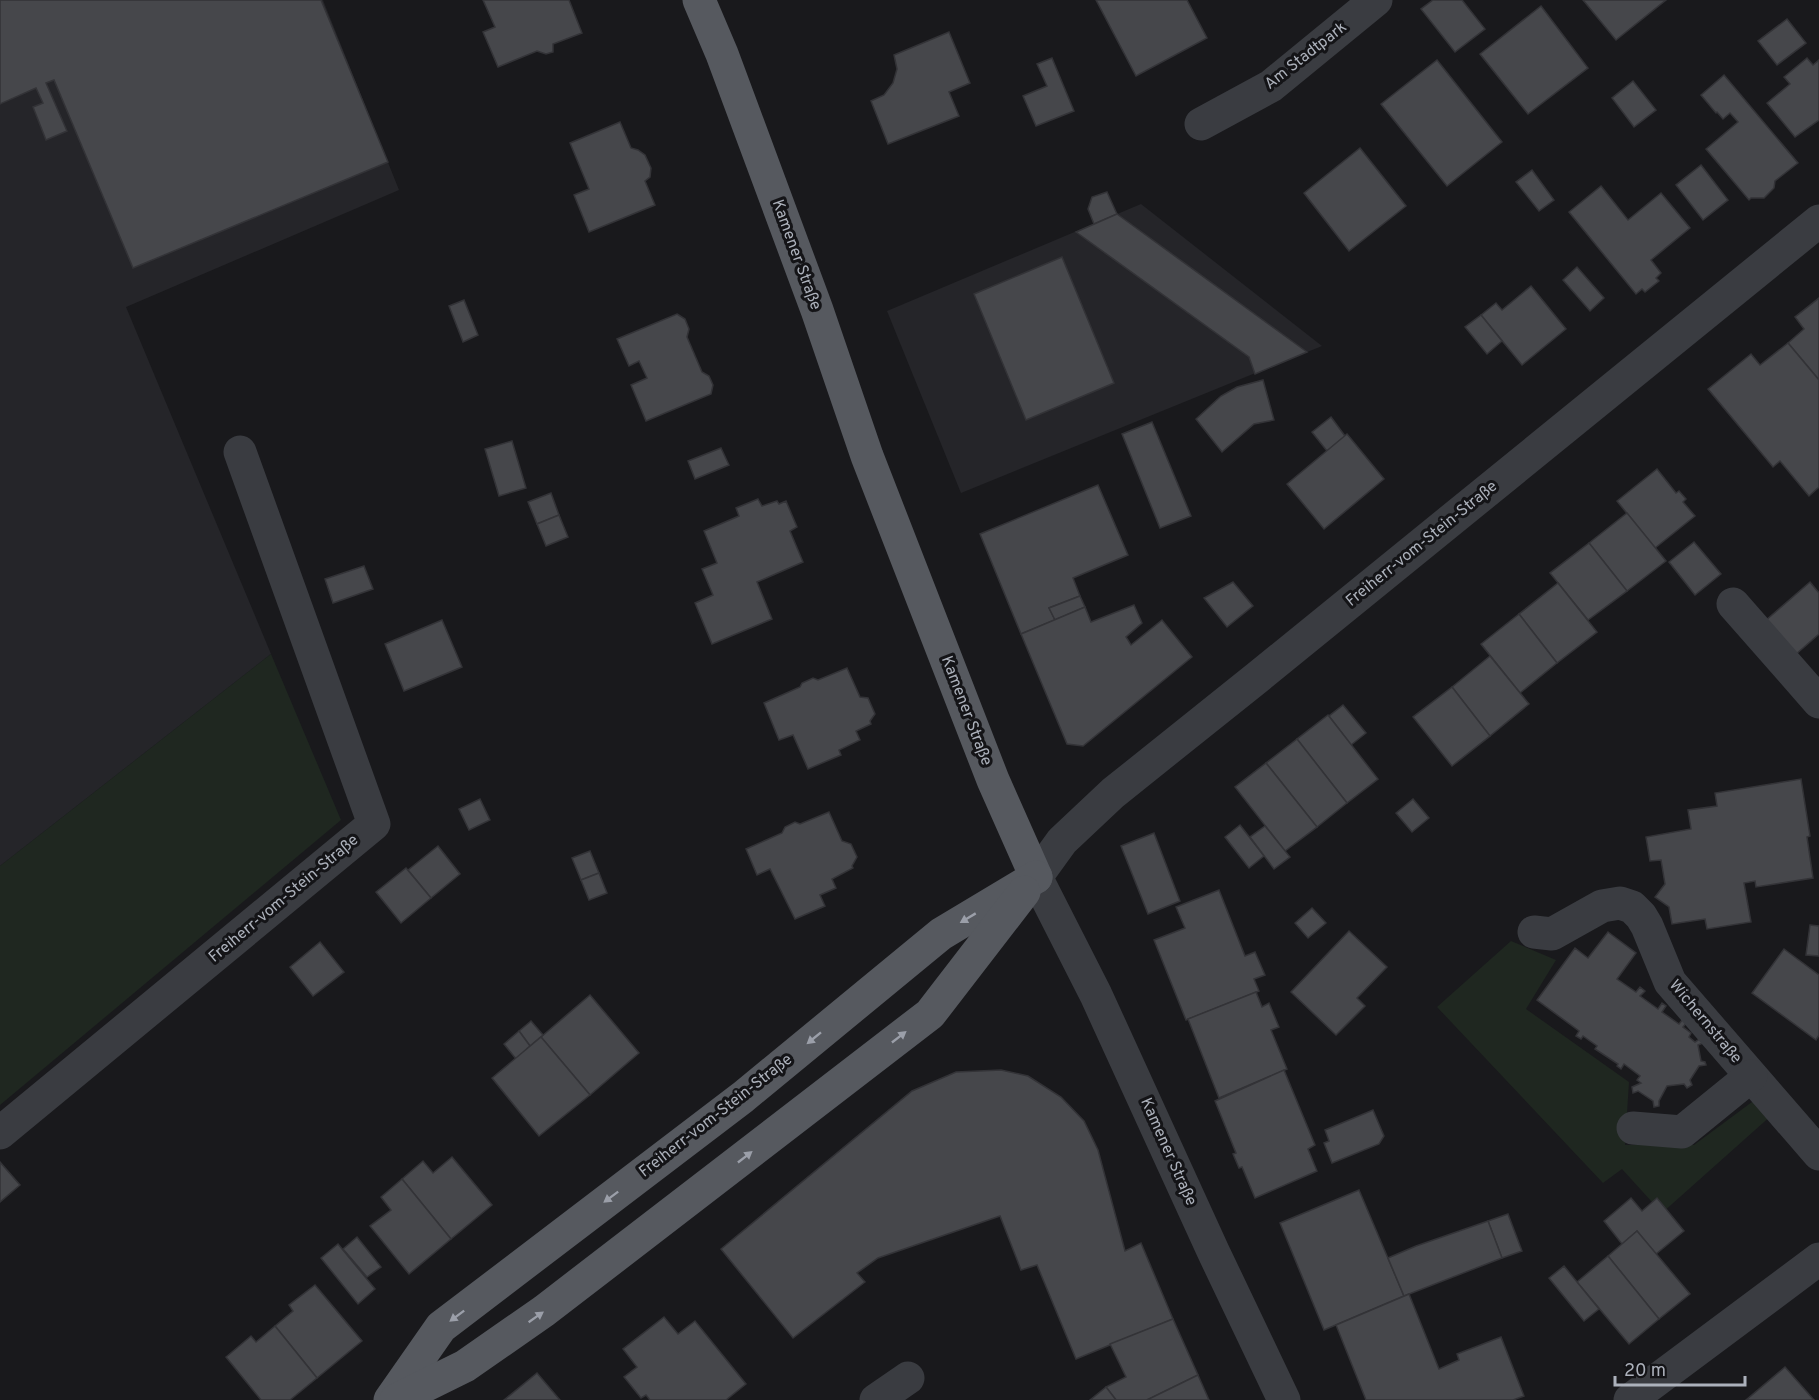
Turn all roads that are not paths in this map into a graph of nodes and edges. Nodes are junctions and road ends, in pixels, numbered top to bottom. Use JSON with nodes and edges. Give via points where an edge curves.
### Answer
{"nodes":[{"id":1,"x":699,"y":0,"type":"edge"},
{"id":2,"x":1376,"y":0,"type":"edge"},
{"id":3,"x":1201,"y":124,"type":"dead end"},
{"id":4,"x":1819,"y":221,"type":"edge"},
{"id":5,"x":240,"y":452,"type":"dead end"},
{"id":6,"x":1733,"y":604,"type":"dead end"},
{"id":7,"x":1819,"y":702,"type":"edge"},
{"id":8,"x":1036,"y":877,"type":"junction"},
{"id":9,"x":1534,"y":932,"type":"dead end"},
{"id":10,"x":1751,"y":1076,"type":"junction"},
{"id":11,"x":1633,"y":1128,"type":"dead end"},
{"id":12,"x":0,"y":1133,"type":"edge"},
{"id":13,"x":1816,"y":1141,"type":"edge"},
{"id":14,"x":1819,"y":1259,"type":"edge"},
{"id":15,"x":908,"y":1378,"type":"dead end"},
{"id":16,"x":390,"y":1400,"type":"edge"},
{"id":17,"x":396,"y":1400,"type":"edge"},
{"id":18,"x":876,"y":1400,"type":"edge"},
{"id":19,"x":1284,"y":1400,"type":"edge"},
{"id":20,"x":1630,"y":1400,"type":"edge"}],
"edges":[{"from":1,"to":8,"type":"main road","name":"Kamener Straße","via":[[817,310],[867,456],[993,780]]},
{"from":2,"to":3,"type":"street","name":"Am Stadtpark","via":[[1271,86]]},
{"from":4,"to":8,"type":"street","name":"Freiherr-vom-Stein-Straße","via":[[1113,793],[1062,841]]},
{"from":5,"to":12,"type":"street","name":"Freiherr-vom-Stein-Straße","via":[[374,824]]},
{"from":6,"to":7,"type":"street"},
{"from":8,"to":16,"type":"main road","name":"Freiherr-vom-Stein-Straße","one_way":true,"via":[[941,934],[743,1097],[441,1328]]},
{"from":17,"to":8,"type":"main road","name":"Freiherr-vom-Stein-Straße","one_way":true,"via":[[465,1366],[544,1311],[930,1014]]},
{"from":8,"to":19,"type":"street","name":"Kamener Straße","via":[[1101,1004]]},
{"from":9,"to":10,"type":"street","name":"Wichernstraße","via":[[1552,934],[1602,906],[1620,903],[1632,907],[1647,926],[1670,982]]},
{"from":10,"to":11,"type":"street","via":[[1682,1132]]},
{"from":10,"to":13,"type":"street","name":"Wichernstraße"},
{"from":14,"to":20,"type":"street"},
{"from":15,"to":18,"type":"street"}]}
